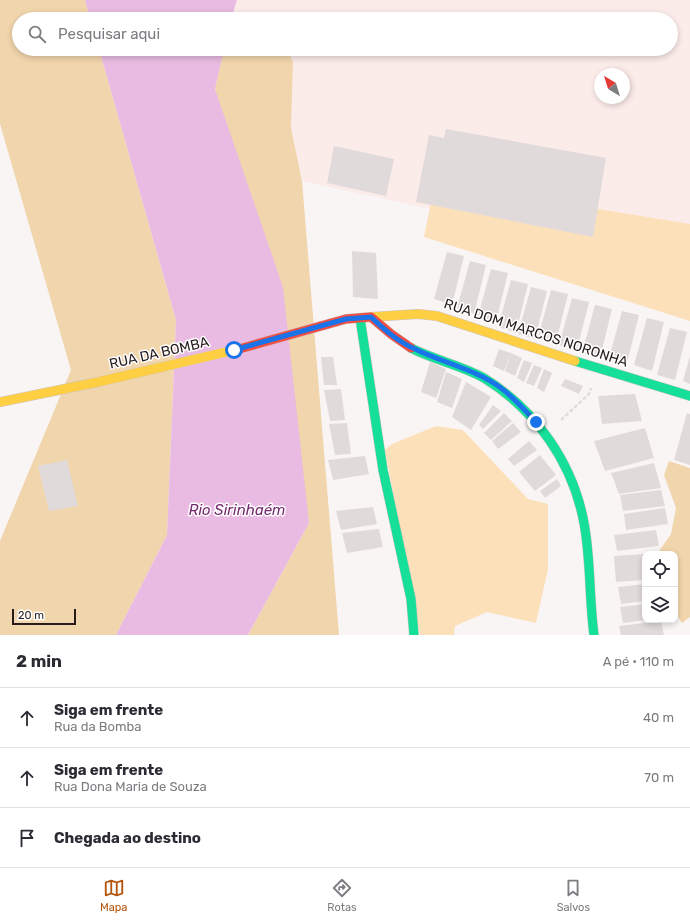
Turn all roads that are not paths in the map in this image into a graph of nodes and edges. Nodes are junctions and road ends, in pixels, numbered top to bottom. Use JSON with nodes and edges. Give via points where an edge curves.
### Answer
{"nodes":[{"id":1,"x":371,"y":317,"type":"junction"},
{"id":2,"x":360,"y":318,"type":"junction"},
{"id":3,"x":690,"y":396,"type":"edge"},
{"id":4,"x":0,"y":402,"type":"edge"},
{"id":5,"x":414,"y":635,"type":"edge"},
{"id":6,"x":594,"y":635,"type":"edge"}],
"edges":[{"from":1,"to":2,"type":"main road","name":"RUA DOM MARCOS NORONHA"},
{"from":1,"to":3,"type":"main road","name":"RUA DOM MARCOS NORONHA","via":[[418,314],[437,316]]},
{"from":1,"to":6,"type":"main road","via":[[415,350],[458,366],[501,388],[519,403],[551,442],[578,497],[584,524]]},
{"from":2,"to":4,"type":"main road","name":"RUA DA BOMBA","via":[[346,319],[234,350],[98,382]]},
{"from":2,"to":5,"type":"main road","via":[[376,438],[404,558],[414,619]]}]}
